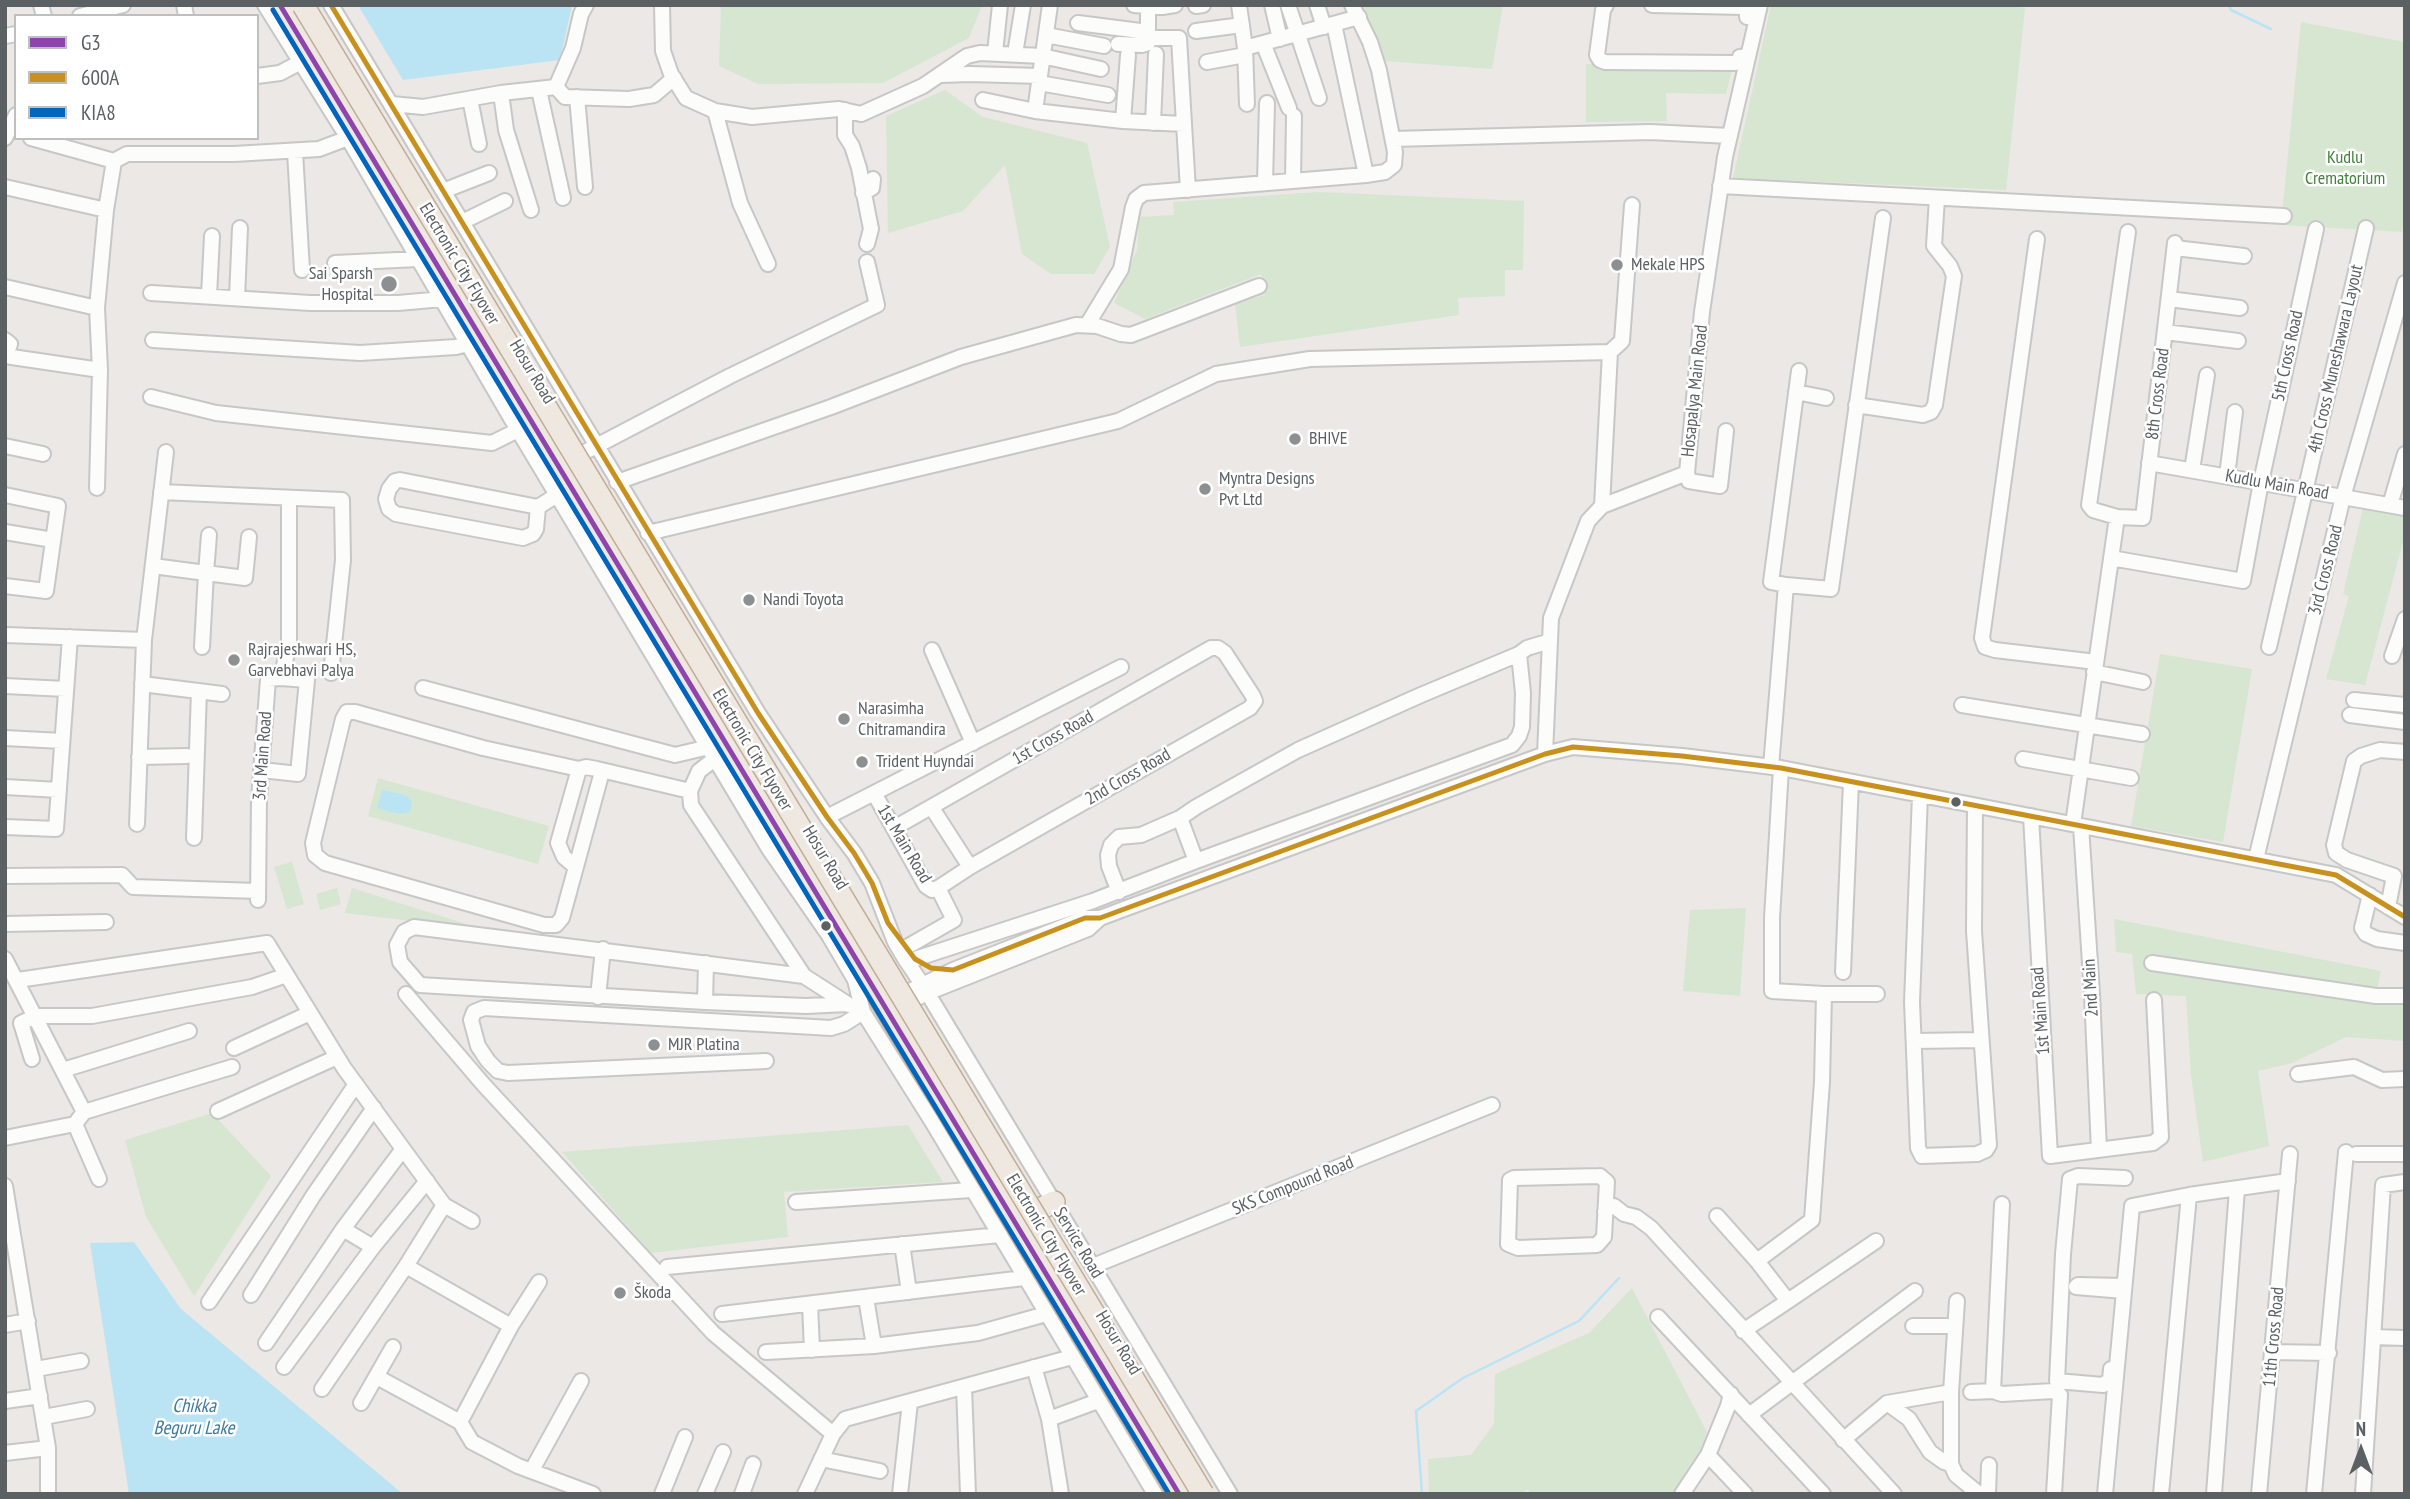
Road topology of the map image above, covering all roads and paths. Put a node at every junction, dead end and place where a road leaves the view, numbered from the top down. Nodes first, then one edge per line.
1 (123, 5) edge
2 (265, 5) edge
3 (280, 5) edge
4 (289, 5) edge
5 (303, 5) edge
6 (312, 5) edge
7 (331, 5) edge
8 (586, 5) edge
9 (662, 5) edge
10 (1000, 5) edge
11 (1023, 5) edge
12 (1050, 5) edge
13 (1175, 5) edge
14 (1239, 5) edge
15 (1272, 5) edge
16 (1288, 5) edge
17 (1317, 5) edge
18 (1606, 5) edge
19 (1652, 5) edge
20 (1141, 6) edge
21 (1355, 11) edge
22 (1758, 12) edge
23 (89, 14) edge
24 (1078, 23) dead end
25 (1242, 25) junction
26 (1329, 25) junction
27 (1196, 31) dead end
28 (1297, 34) junction
29 (1046, 35) junction
30 (1148, 35) junction
31 (1279, 39) junction
32 (1263, 43) junction
33 (1245, 51) junction
34 (995, 53) junction
35 (1015, 54) junction
36 (1156, 54) dead end
37 (1128, 55) dead end
38 (1042, 56) junction
39 (1748, 56) junction
40 (1207, 62) dead end
41 (299, 63) junction
42 (1101, 69) dead end
43 (942, 75) junction
44 (259, 76) edge
45 (674, 78) junction
46 (1039, 80) junction
47 (556, 87) junction
48 (539, 90) junction
49 (501, 93) junction
50 (1108, 95) dead end
51 (577, 97) junction
52 (1319, 98) dead end
53 (470, 99) junction
54 (984, 100) dead end
55 (1267, 103) dead end
56 (1247, 104) dead end
57 (423, 107) junction
58 (384, 109) junction
59 (845, 110) junction
60 (715, 111) junction
61 (1035, 111) junction
62 (1123, 121) junction
63 (403, 122) junction
64 (1153, 123) junction
65 (1184, 124) junction
66 (351, 132) junction
67 (1730, 136) junction
68 (1393, 139) junction
69 (38, 140) edge
70 (479, 144) dead end
71 (295, 152) junction
72 (114, 161) junction
73 (489, 173) dead end
74 (1366, 175) junction
75 (873, 179) dead end
76 (1293, 181) junction
77 (1265, 183) junction
78 (1720, 186) junction
79 (5, 187) edge
80 (585, 187) dead end
81 (1188, 190) junction
82 (443, 191) junction
83 (863, 193) junction
84 (563, 198) dead end
85 (1937, 198) junction
86 (505, 201) dead end
87 (1632, 205) dead end
88 (106, 210) junction
89 (531, 210) dead end
90 (2284, 216) dead end
91 (1883, 218) dead end
92 (462, 222) junction
93 (240, 228) dead end
94 (2366, 228) dead end
95 (2315, 229) dead end
96 (2128, 232) dead end
97 (212, 236) dead end
98 (2037, 239) dead end
99 (867, 244) dead end
100 (2244, 256) dead end
101 (418, 259) junction
102 (867, 261) dead end
103 (335, 262) dead end
104 (768, 264) dead end
105 (302, 270) dead end
106 (2405, 283) edge
107 (5, 286) edge
108 (1259, 286) dead end
109 (151, 293) dead end
110 (209, 296) junction
111 (237, 298) junction
112 (443, 299) junction
113 (2169, 299) junction
114 (97, 308) junction
115 (2241, 308) dead end
116 (1087, 325) junction
117 (2165, 332) junction
118 (5, 340) edge
119 (153, 340) dead end
120 (2238, 341) dead end
121 (468, 344) junction
122 (1610, 352) junction
123 (6, 356) edge
124 (100, 370) junction
125 (1799, 371) dead end
126 (2207, 375) dead end
127 (1796, 392) junction
128 (151, 397) dead end
129 (1826, 398) dead end
130 (1856, 405) junction
131 (2235, 412) dead end
132 (525, 427) junction
133 (1726, 431) dead end
134 (5, 446) edge
135 (589, 451) junction
136 (166, 452) dead end
137 (43, 454) dead end
138 (2405, 454) edge
139 (2149, 463) junction
140 (2192, 470) junction
141 (1686, 473) junction
142 (2227, 477) junction
143 (617, 482) junction
144 (2261, 482) junction
145 (97, 488) dead end
146 (2305, 490) junction
147 (161, 492) junction
148 (5, 495) edge
149 (557, 495) junction
150 (2343, 497) junction
151 (289, 498) junction
152 (1602, 506) junction
153 (2397, 506) edge
154 (538, 507) junction
155 (2117, 517) junction
156 (5, 532) edge
157 (648, 533) junction
158 (209, 535) dead end
159 (249, 537) dead end
160 (53, 540) junction
161 (2111, 558) junction
162 (152, 566) junction
163 (206, 573) junction
164 (1786, 585) junction
165 (5, 586) edge
166 (2405, 619) edge
167 (5, 635) edge
168 (70, 637) junction
169 (144, 640) junction
170 (1550, 641) junction
171 (202, 647) dead end
172 (2269, 647) dead end
173 (1211, 648) joint
174 (932, 650) dead end
175 (1519, 654) junction
176 (2392, 656) dead end
177 (1121, 667) dead end
178 (2095, 667) junction
179 (331, 673) dead end
180 (281, 678) junction
181 (2143, 682) dead end
182 (142, 684) junction
183 (5, 686) edge
184 (423, 688) dead end
185 (66, 689) junction
186 (199, 691) junction
187 (222, 694) dead end
188 (2354, 700) dead end
189 (1962, 705) dead end
190 (2405, 705) edge
191 (2350, 715) dead end
192 (701, 719) junction
193 (2405, 723) edge
194 (2087, 725) junction
195 (2143, 734) dead end
196 (5, 738) edge
197 (62, 741) junction
198 (973, 743) junction
199 (712, 752) junction
200 (2405, 752) edge
201 (1545, 754) junction
202 (187, 756) dead end
203 (139, 757) junction
204 (2023, 759) dead end
205 (1776, 768) junction
206 (579, 769) junction
207 (2081, 769) junction
208 (262, 770) junction
209 (2131, 778) dead end
210 (600, 779) junction
211 (1851, 782) junction
212 (5, 787) edge
213 (58, 790) junction
214 (874, 793) junction
215 (1920, 795) junction
216 (690, 796) junction
217 (1975, 806) junction
218 (932, 808) junction
219 (2031, 816) junction
220 (827, 817) junction
221 (1180, 818) junction
222 (136, 824) dead end
223 (2077, 825) junction
224 (5, 827) edge
225 (894, 828) junction
226 (194, 838) dead end
227 (2256, 859) junction
228 (1196, 861) junction
229 (576, 867) junction
230 (970, 867) junction
231 (2399, 875) edge
232 (5, 876) edge
233 (938, 888) junction
234 (1119, 892) junction
235 (2370, 895) junction
236 (1102, 898) junction
237 (2388, 907) junction
238 (1105, 917) junction
239 (2405, 917) edge
240 (106, 922) dead end
241 (888, 923) junction
242 (5, 924) edge
243 (2405, 943) edge
244 (603, 949) junction
245 (910, 953) junction
246 (706, 963) junction
247 (2152, 963) dead end
248 (10, 970) edge
249 (953, 970) junction
250 (1843, 972) dead end
251 (287, 975) junction
252 (804, 976) junction
253 (917, 992) junction
254 (1824, 993) junction
255 (406, 994) dead end
256 (1877, 994) dead end
257 (2405, 996) edge
258 (598, 997) junction
259 (2154, 1000) dead end
260 (705, 1002) junction
261 (847, 1004) junction
262 (887, 1008) junction
263 (863, 1012) junction
264 (310, 1013) junction
265 (36, 1016) junction
266 (189, 1031) dead end
267 (1981, 1040) junction
268 (1914, 1041) junction
269 (234, 1048) dead end
270 (337, 1057) junction
271 (32, 1059) dead end
272 (766, 1061) dead end
273 (232, 1067) dead end
274 (63, 1070) junction
275 (2298, 1074) dead end
276 (2405, 1079) edge
277 (356, 1084) junction
278 (1492, 1105) dead end
279 (374, 1108) junction
280 (218, 1111) dead end
281 (80, 1118) junction
282 (5, 1138) edge
283 (403, 1149) junction
284 (2099, 1150) junction
285 (2290, 1154) dead end
286 (2405, 1154) edge
287 (2125, 1178) dead end
288 (99, 1179) dead end
289 (427, 1181) junction
290 (2288, 1181) junction
291 (2405, 1182) edge
292 (5, 1186) edge
293 (2237, 1189) junction
294 (971, 1190) junction
295 (2189, 1195) junction
296 (796, 1202) dead end
297 (2002, 1204) dead end
298 (444, 1205) junction
299 (1046, 1206) junction
300 (7, 1209) edge
301 (1605, 1212) junction
302 (1717, 1216) dead end
303 (472, 1221) dead end
304 (343, 1229) junction
305 (1000, 1235) junction
306 (1876, 1241) dead end
307 (902, 1244) junction
308 (373, 1247) junction
309 (1757, 1261) junction
310 (406, 1266) junction
311 (1093, 1266) junction
312 (667, 1267) dead end
313 (12, 1269) edge
314 (1024, 1278) junction
315 (539, 1282) dead end
316 (2068, 1289) junction
317 (2119, 1289) junction
318 (1915, 1291) dead end
319 (909, 1292) junction
320 (251, 1295) dead end
321 (866, 1298) junction
322 (1788, 1301) junction
323 (1957, 1301) dead end
324 (209, 1303) dead end
325 (810, 1304) junction
326 (722, 1314) dead end
327 (1046, 1314) junction
328 (1658, 1317) dead end
329 (29, 1321) junction
330 (5, 1325) edge
331 (511, 1326) junction
332 (1913, 1326) dead end
333 (1955, 1326) junction
334 (1743, 1331) junction
335 (2373, 1337) junction
336 (2405, 1338) edge
337 (266, 1343) dead end
338 (874, 1346) junction
339 (393, 1347) dead end
340 (812, 1350) junction
341 (766, 1352) dead end
342 (2273, 1352) junction
343 (2329, 1353) junction
344 (1072, 1357) junction
345 (81, 1361) dead end
346 (284, 1367) dead end
347 (1034, 1367) junction
348 (36, 1370) junction
349 (377, 1377) junction
350 (581, 1381) dead end
351 (1793, 1383) junction
352 (964, 1387) junction
353 (322, 1389) dead end
354 (1993, 1391) junction
355 (1951, 1392) junction
356 (1971, 1392) dead end
357 (1731, 1394) junction
358 (40, 1396) junction
359 (5, 1401) edge
360 (1098, 1401) junction
361 (910, 1402) junction
362 (360, 1403) dead end
363 (1887, 1403) junction
364 (87, 1409) dead end
365 (1749, 1415) junction
366 (44, 1417) junction
367 (1049, 1419) junction
368 (460, 1422) junction
369 (833, 1434) junction
370 (685, 1437) dead end
371 (1843, 1440) junction
372 (48, 1448) junction
373 (723, 1452) dead end
374 (5, 1453) edge
375 (1708, 1455) junction
376 (821, 1459) junction
377 (753, 1464) dead end
378 (1951, 1464) junction
379 (1989, 1465) dead end
380 (532, 1470) junction
381 (880, 1471) dead end
382 (48, 1494) edge
383 (593, 1494) edge
384 (662, 1494) edge
385 (705, 1494) edge
386 (742, 1494) edge
387 (806, 1494) edge
388 (900, 1494) edge
389 (968, 1494) edge
390 (1061, 1494) edge
391 (1154, 1494) edge
392 (1179, 1494) edge
393 (1188, 1494) edge
394 (1203, 1494) edge
395 (1209, 1494) edge
396 (1230, 1494) edge
397 (1682, 1494) edge
398 (1745, 1494) edge
399 (1823, 1494) edge
400 (1894, 1494) edge
401 (1979, 1494) edge
402 (1988, 1494) edge
403 (2054, 1494) edge
404 (2105, 1494) edge
405 (2161, 1494) edge
406 (2214, 1494) edge
407 (2259, 1494) edge
408 (2315, 1494) edge
409 (2363, 1494) edge

1 - 23 street
2 - 41 street, Hosur Road
3 - 66 highway, Hosur Road
4 - 393 highway, Electronic City Flyover
5 - 394 highway, Electronic City Flyover, bridge
6 - 58 highway, Hosur Road
7 - 58 street
8 - 47 street
9 - 45 street
10 - 34 street
11 - 35 street
12 - 29 street
13 - 20 street
14 - 25 street
15 - 31 street
16 - 28 street
17 - 26 street
18 - 39 street
19 - 22 street
20 - 30 street
21 - 26 street
21 - 68 street
22 - 39 street, Hosapalya Main Road
24 - 30 street
25 - 27 street
25 - 33 street
26 - 28 street
26 - 74 street
28 - 31 street
28 - 52 street
29 - 30 street
29 - 38 street
30 - 65 street
31 - 32 street
32 - 33 street
32 - 76 street
33 - 40 street
33 - 56 street
34 - 35 street
34 - 43 street
35 - 38 street
36 - 64 street
37 - 62 street
38 - 42 street
38 - 46 street
39 - 67 street, Hosapalya Main Road
41 - 44 street
41 - 66 street, Hosur Road
43 - 46 street
43 - 59 street
45 - 51 street
45 - 60 street
46 - 50 street
46 - 61 street
47 - 48 street
47 - 51 street
48 - 49 street
48 - 84 street
49 - 53 street
49 - 89 street
51 - 80 street
53 - 57 street
53 - 70 street
54 - 61 street
55 - 77 street
57 - 58 street
57 - 63 street
58 - 63 street
58 - 66 highway
58 - 135 highway, Hosur Road
59 - 60 street
59 - 83 street
60 - 104 street
61 - 62 street
62 - 64 street
63 - 82 street
64 - 65 street
65 - 81 street
66 - 71 street
66 - 101 street, Hosur Road
66 - 132 highway, Hosur Road
67 - 68 street
67 - 78 street, Hosapalya Main Road
68 - 74 street
69 - 72 street
71 - 72 street
71 - 105 street
72 - 88 street
73 - 82 street
74 - 76 street
75 - 83 street
76 - 77 street
77 - 81 street
78 - 85 street
78 - 141 street, Hosapalya Main Road
79 - 88 street
81 - 116 street
82 - 92 street
83 - 99 street
85 - 90 street
85 - 130 street
86 - 92 street
87 - 122 street
88 - 114 street
91 - 130 street
92 - 135 street
93 - 111 street
94 - 146 street, 4th Cross Muneshawara Layout
95 - 144 street, 5th Cross Road
96 - 155 street
97 - 110 street
98 - 178 street
100 - 113 street, 8th Cross Road
101 - 103 street
101 - 112 street, Hosur Road
102 - 135 street
106 - 150 street, 3rd Cross Road
107 - 114 street
108 - 116 street
109 - 110 street
110 - 111 street
111 - 112 street
112 - 121 street, Hosur Road
113 - 115 street
113 - 117 street, 8th Cross Road
114 - 124 street
116 - 143 street
117 - 120 street
117 - 139 street, 8th Cross Road
118 - 123 street
119 - 121 street
121 - 132 street, Hosur Road
122 - 152 street
122 - 157 street
123 - 124 street
124 - 145 street
125 - 127 street
126 - 140 street
127 - 129 street
127 - 164 street
128 - 132 street
130 - 164 street
131 - 142 street
132 - 149 street, Hosur Road
132 - 192 highway, Hosur Road
133 - 141 street
134 - 137 street
135 - 143 street
135 - 253 highway, Hosur Road
136 - 147 street
138 - 153 street
139 - 140 street, Kudlu Main Road
139 - 155 street, 8th Cross Road
140 - 142 street, Kudlu Main Road
141 - 152 street, Hosapalya Main Road
142 - 144 street, Kudlu Main Road
143 - 157 street
144 - 146 street, Kudlu Main Road
144 - 161 street, 5th Cross Road
146 - 150 street, Kudlu Main Road
146 - 172 street, 4th Cross Muneshawara Layout
147 - 151 street
147 - 162 street
148 - 160 street
149 - 154 street
149 - 192 street, Hosur Road
150 - 153 street, Kudlu Main Road
150 - 227 street, 3rd Cross Road
151 - 179 street
151 - 180 street, 3rd Main Road
152 - 170 street
154 - 154 street
155 - 161 street, 2nd Main
156 - 160 street
157 - 220 street
158 - 163 street
159 - 163 street
160 - 165 street
161 - 178 street, 2nd Main
162 - 163 street
162 - 169 street
163 - 171 street
164 - 205 street
166 - 176 street
167 - 168 street
168 - 169 street
168 - 185 street
169 - 182 street
170 - 175 street
170 - 201 street
173 - 218 street, 1st Cross Road
173 - 230 street, 2nd Cross Road
174 - 198 street
175 - 221 street
175 - 228 street
177 - 198 street
178 - 181 street
178 - 194 street, 2nd Main
180 - 208 street, 3rd Main Road
180 - 208 street
182 - 186 street
182 - 203 street
183 - 185 street
184 - 199 street
185 - 197 street
186 - 187 street
186 - 226 street
188 - 190 street
189 - 194 street
191 - 193 street
192 - 199 street, Hosur Road
192 - 262 highway, Hosur Road
194 - 195 street
194 - 207 street, 2nd Main
196 - 197 street
197 - 213 street
198 - 214 street
199 - 216 street
199 - 263 street, Hosur Road
200 - 231 street
201 - 205 street
201 - 238 street
202 - 203 street
203 - 222 street
204 - 207 street
205 - 211 street
205 - 254 street
206 - 210 street
206 - 216 street
206 - 229 street
206 - 229 street
207 - 209 street
207 - 223 street, 2nd Main
208 - 232 street, 3rd Main Road
210 - 216 street
210 - 229 street
211 - 215 street
211 - 250 street
212 - 213 street
213 - 224 street
214 - 220 street
214 - 225 street, 1st Main Road
215 - 217 street
215 - 268 street
216 - 252 street
217 - 219 street
217 - 267 street
218 - 225 street, 1st Cross Road
218 - 230 street
219 - 223 street
219 - 284 street, 1st Main Road
220 - 241 street
221 - 228 street
221 - 234 street
223 - 227 street
223 - 284 street, 2nd Main
225 - 233 street, 1st Main Road
227 - 235 street
228 - 234 street
230 - 233 street, 2nd Cross Road
231 - 237 street
233 - 245 street
234 - 236 street
235 - 237 street
235 - 243 street
236 - 238 street
236 - 245 street
237 - 239 street
238 - 249 street
238 - 253 street
240 - 242 street
241 - 245 street
241 - 253 street
244 - 246 street
244 - 258 street
244 - 258 street
245 - 249 street
246 - 252 street
246 - 260 street
247 - 257 street
248 - 251 street
248 - 265 street
249 - 253 street
251 - 264 street
251 - 265 street
252 - 261 street
253 - 262 street
253 - 299 highway, Hosur Road
254 - 256 street
254 - 309 street
255 - 369 street
258 - 260 street
259 - 284 street
260 - 261 street
261 - 263 street
262 - 392 highway, Hosur Road
263 - 272 street
263 - 294 street
264 - 269 street
264 - 270 street
265 - 271 street
265 - 274 street
266 - 274 street
267 - 268 street
267 - 268 street
270 - 277 street
270 - 280 street
273 - 281 street
274 - 281 street
275 - 276 street
277 - 279 street
277 - 324 street
278 - 311 street, SKS Compound Road
279 - 283 street
279 - 320 street
281 - 282 street
281 - 288 street
283 - 289 street
283 - 304 street
285 - 290 street, 11th Cross Road
286 - 343 street
287 - 316 street
289 - 298 street
289 - 308 street
290 - 293 street
290 - 342 street, 11th Cross Road
291 - 335 street
292 - 300 street
293 - 295 street
293 - 406 street
294 - 296 street
294 - 305 street
295 - 317 street
295 - 405 street
297 - 354 street
298 - 303 street
298 - 310 street
299 - 311 street, Service Road
299 - 395 highway, Hosur Road
300 - 313 street
301 - 301 street
301 - 334 street
302 - 309 street
304 - 308 street
304 - 337 street
305 - 307 street
305 - 314 street
306 - 322 street
307 - 312 street
307 - 319 street
308 - 346 street
309 - 322 street
310 - 331 street
310 - 353 street
311 - 396 street, Service Road
313 - 329 street
314 - 319 street
314 - 327 street
315 - 331 street
316 - 317 street
316 - 317 street
317 - 404 street
318 - 351 street
319 - 321 street
321 - 325 street
321 - 338 street
322 - 334 street
323 - 333 street
325 - 326 street
325 - 340 street
327 - 338 street
327 - 344 street
328 - 357 street
329 - 330 street
329 - 348 street
331 - 368 street
332 - 333 street
333 - 355 street
334 - 351 street
335 - 336 street
335 - 409 street
338 - 340 street
339 - 349 street
340 - 341 street
342 - 343 street
342 - 407 street, 11th Cross Road
343 - 408 street
344 - 347 street
344 - 360 street
345 - 348 street
347 - 352 street
347 - 367 street
348 - 358 street
349 - 362 street
349 - 368 street
350 - 380 street
351 - 365 street
351 - 371 street
352 - 361 street
352 - 389 street
354 - 356 street
354 - 403 street
355 - 363 street
355 - 378 street
357 - 365 street
357 - 375 street
358 - 359 street
358 - 366 street
360 - 367 street
360 - 391 street
361 - 369 street
361 - 388 street
363 - 371 street
363 - 378 street
364 - 366 street
365 - 399 street
366 - 372 street
367 - 390 street
368 - 380 street
369 - 376 street
370 - 384 street
371 - 400 street
372 - 374 street
372 - 382 street
373 - 385 street
375 - 397 street
375 - 398 street
376 - 381 street
376 - 387 street
377 - 386 street
378 - 401 street
379 - 402 street
380 - 383 street

